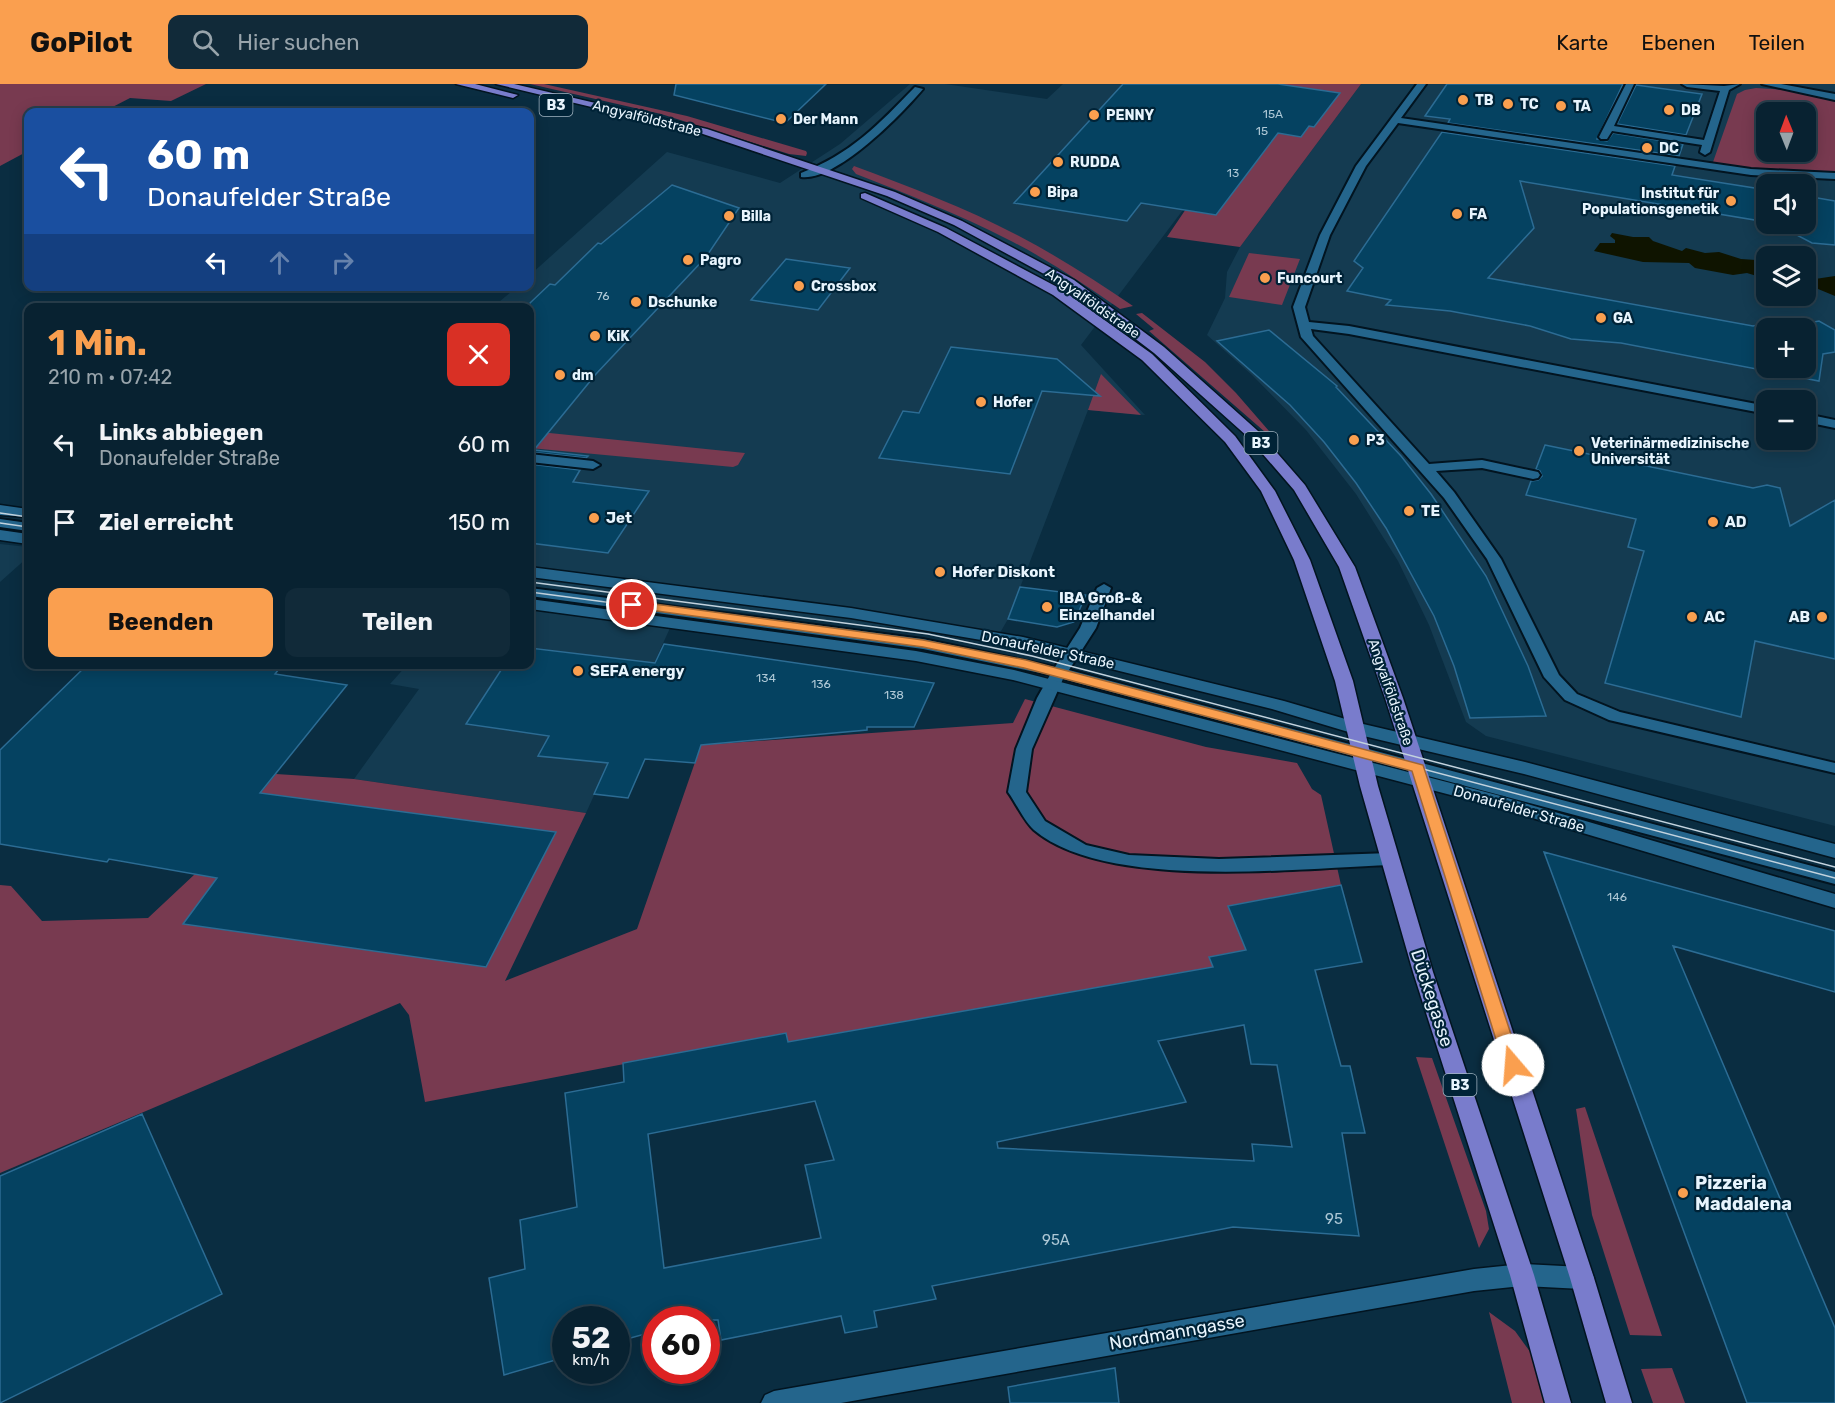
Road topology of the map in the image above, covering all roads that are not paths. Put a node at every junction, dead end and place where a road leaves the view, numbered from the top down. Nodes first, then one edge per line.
1 (461, 84) edge
2 (501, 84) edge
3 (1422, 84) edge
4 (1630, 84) edge
5 (1688, 84) edge
6 (1735, 84) edge
7 (1767, 84) edge
8 (1816, 84) edge
9 (1835, 87) edge
10 (918, 89) dead end
11 (1725, 89) junction
12 (1835, 97) edge
13 (1394, 120) junction
14 (1609, 128) junction
15 (1708, 143) junction
16 (1597, 149) junction
17 (1701, 164) junction
18 (823, 169) junction
19 (805, 175) junction
20 (1835, 176) edge
21 (1305, 325) junction
22 (1756, 408) edge
23 (1816, 420) edge
24 (1835, 424) edge
25 (534, 458) edge
26 (593, 465) dead end
27 (1425, 468) junction
28 (1533, 475) dead end
29 (0, 510) edge
30 (24, 513) edge
31 (0, 523) edge
32 (24, 526) edge
33 (0, 535) edge
34 (24, 538) edge
35 (534, 573) edge
36 (1104, 588) dead end
37 (534, 593) edge
38 (534, 605) edge
39 (1071, 654) junction
40 (1055, 679) junction
41 (1355, 728) junction
42 (1408, 741) junction
43 (1363, 760) junction
44 (1835, 768) edge
45 (1420, 776) junction
46 (1835, 851) edge
47 (1390, 859) junction
48 (1835, 878) edge
49 (1835, 901) edge
50 (1522, 1275) junction
51 (1582, 1278) junction
52 (774, 1403) edge
53 (1558, 1403) edge
54 (1619, 1403) edge

1 - 19 main road, Angyalföldstraße / B3
2 - 18 main road, Angyalföldstraße / B3
3 - 13 lane
4 - 14 lane
5 - 11 lane
6 - 11 lane
7 - 12 lane
8 - 9 lane
10 - 18 lane
11 - 15 lane
13 - 16 lane
13 - 21 lane
14 - 15 lane
14 - 16 lane
15 - 17 lane
16 - 17 lane
17 - 20 lane
18 - 19 lane
18 - 42 main road, Angyalföldstraße / B3
19 - 41 main road, Angyalföldstraße / B3
21 - 22 lane
21 - 27 lane
23 - 24 lane
25 - 26 lane
27 - 28 lane
27 - 44 lane
29 - 30 main road
31 - 32 lane
33 - 34 main road
35 - 39 main road, Donaufelder Straße
36 - 39 lane
37 - 40 lane, Donaufelder Straße
38 - 40 main road, Donaufelder Straße
39 - 40 lane
39 - 41 main road, Donaufelder Straße
40 - 43 main road, Donaufelder Straße
40 - 47 lane
41 - 42 main road, Donaufelder Straße
41 - 43 main road, Dückegasse / B3
42 - 45 main road, Angyalföldstraße / B3
42 - 46 main road, Donaufelder Straße
43 - 45 main road, Donaufelder Straße
43 - 47 main road, Dückegasse / B3
45 - 48 lane, Donaufelder Straße
45 - 49 main road, Donaufelder Straße
45 - 51 main road, B3
47 - 50 main road, Dückegasse / B3
50 - 51 main road, Nordmanngasse
50 - 52 main road, Nordmanngasse
50 - 53 main road, Dückegasse / B3
51 - 54 main road, B3

